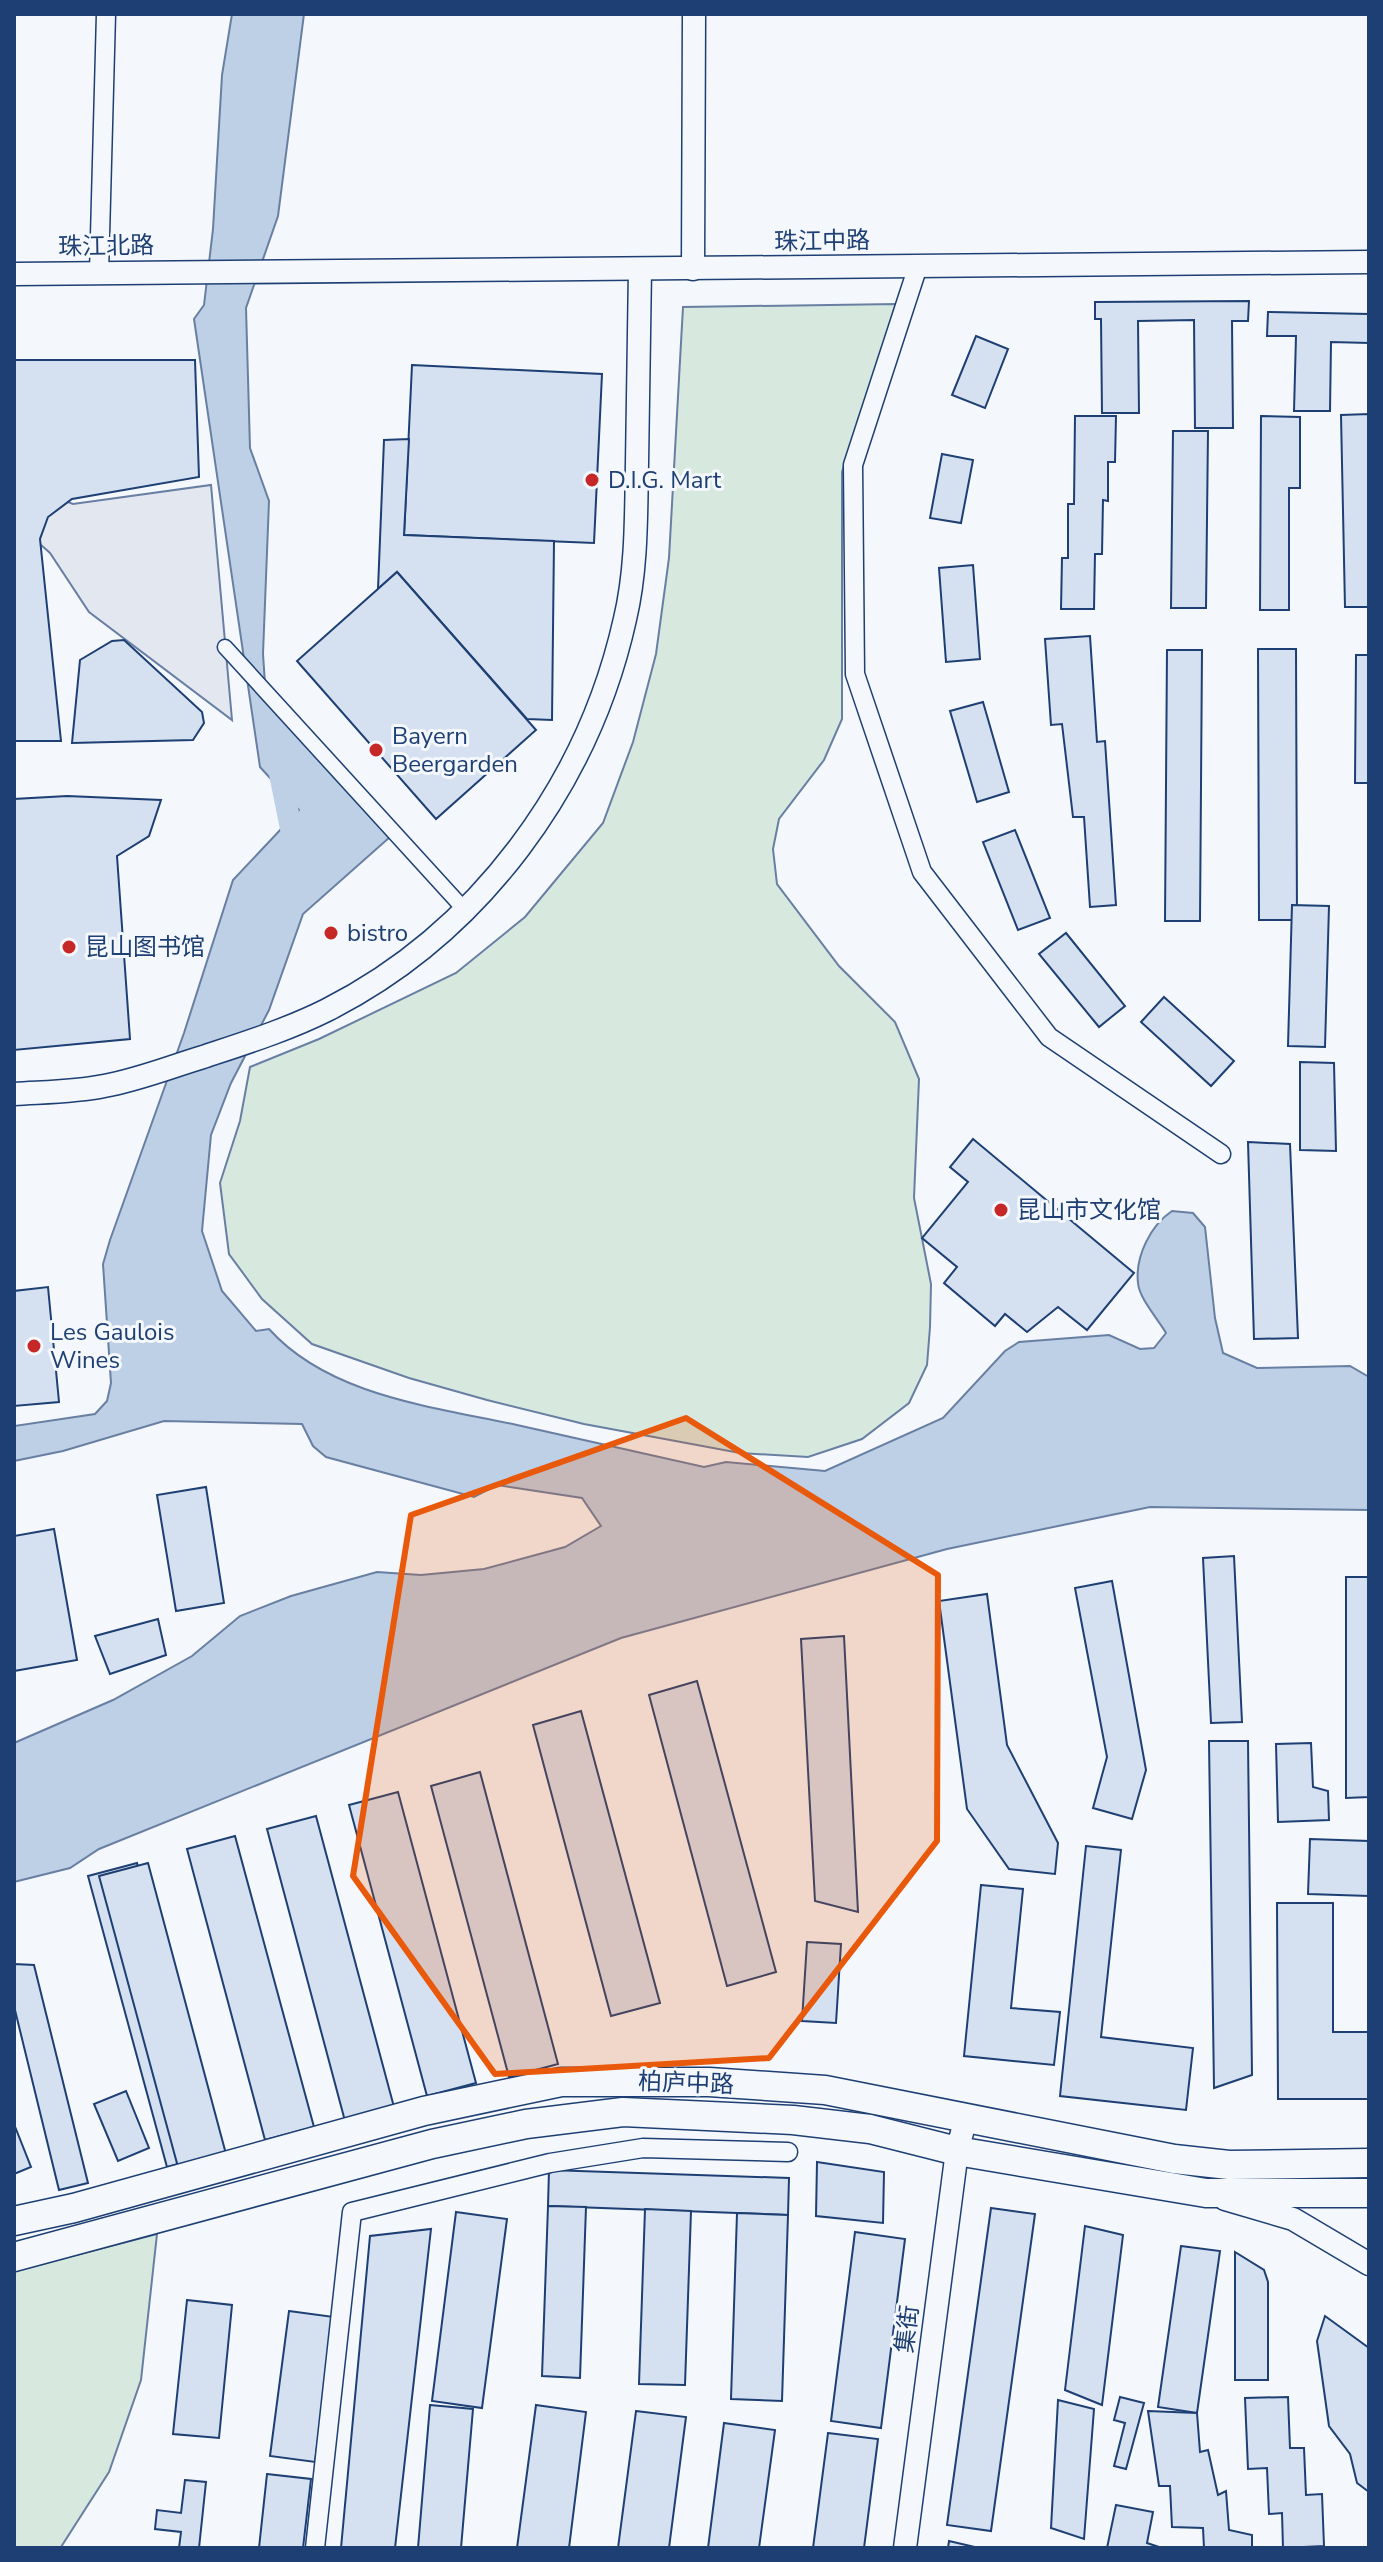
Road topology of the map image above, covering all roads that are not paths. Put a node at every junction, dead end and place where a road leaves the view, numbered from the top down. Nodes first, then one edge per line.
1 (106, 14) edge
2 (694, 14) edge
3 (1369, 262) edge
4 (918, 266) junction
5 (640, 269) junction
6 (693, 269) junction
7 (276, 270) joint
8 (99, 273) junction
9 (14, 274) edge
10 (225, 647) dead end
11 (464, 909) junction
12 (14, 1094) edge
13 (1221, 1154) dead end
14 (966, 2118) junction
15 (957, 2151) junction
16 (788, 2152) dead end
17 (1369, 2163) edge
18 (1206, 2193) junction
19 (1369, 2193) edge
20 (14, 2221) edge
21 (14, 2257) edge
22 (1369, 2264) edge
23 (315, 2548) edge
24 (905, 2548) edge

1 - 8 street
2 - 6 street
3 - 4 street, 珠江中路
4 - 6 street, 珠江中路
4 - 13 street
5 - 6 street, 珠江中路
5 - 7 street, 珠江中路
5 - 11 street
7 - 8 street, 珠江北路
8 - 9 street, 珠江北路
10 - 11 street
11 - 12 street
14 - 15 street, 集街
14 - 17 main road, 柏庐中路
14 - 20 main road, 柏庐中路
15 - 18 main road, 柏庐中路
15 - 21 main road, 柏庐中路
15 - 24 street, 集街
16 - 23 street
18 - 19 main road, 柏庐中路
18 - 22 street

